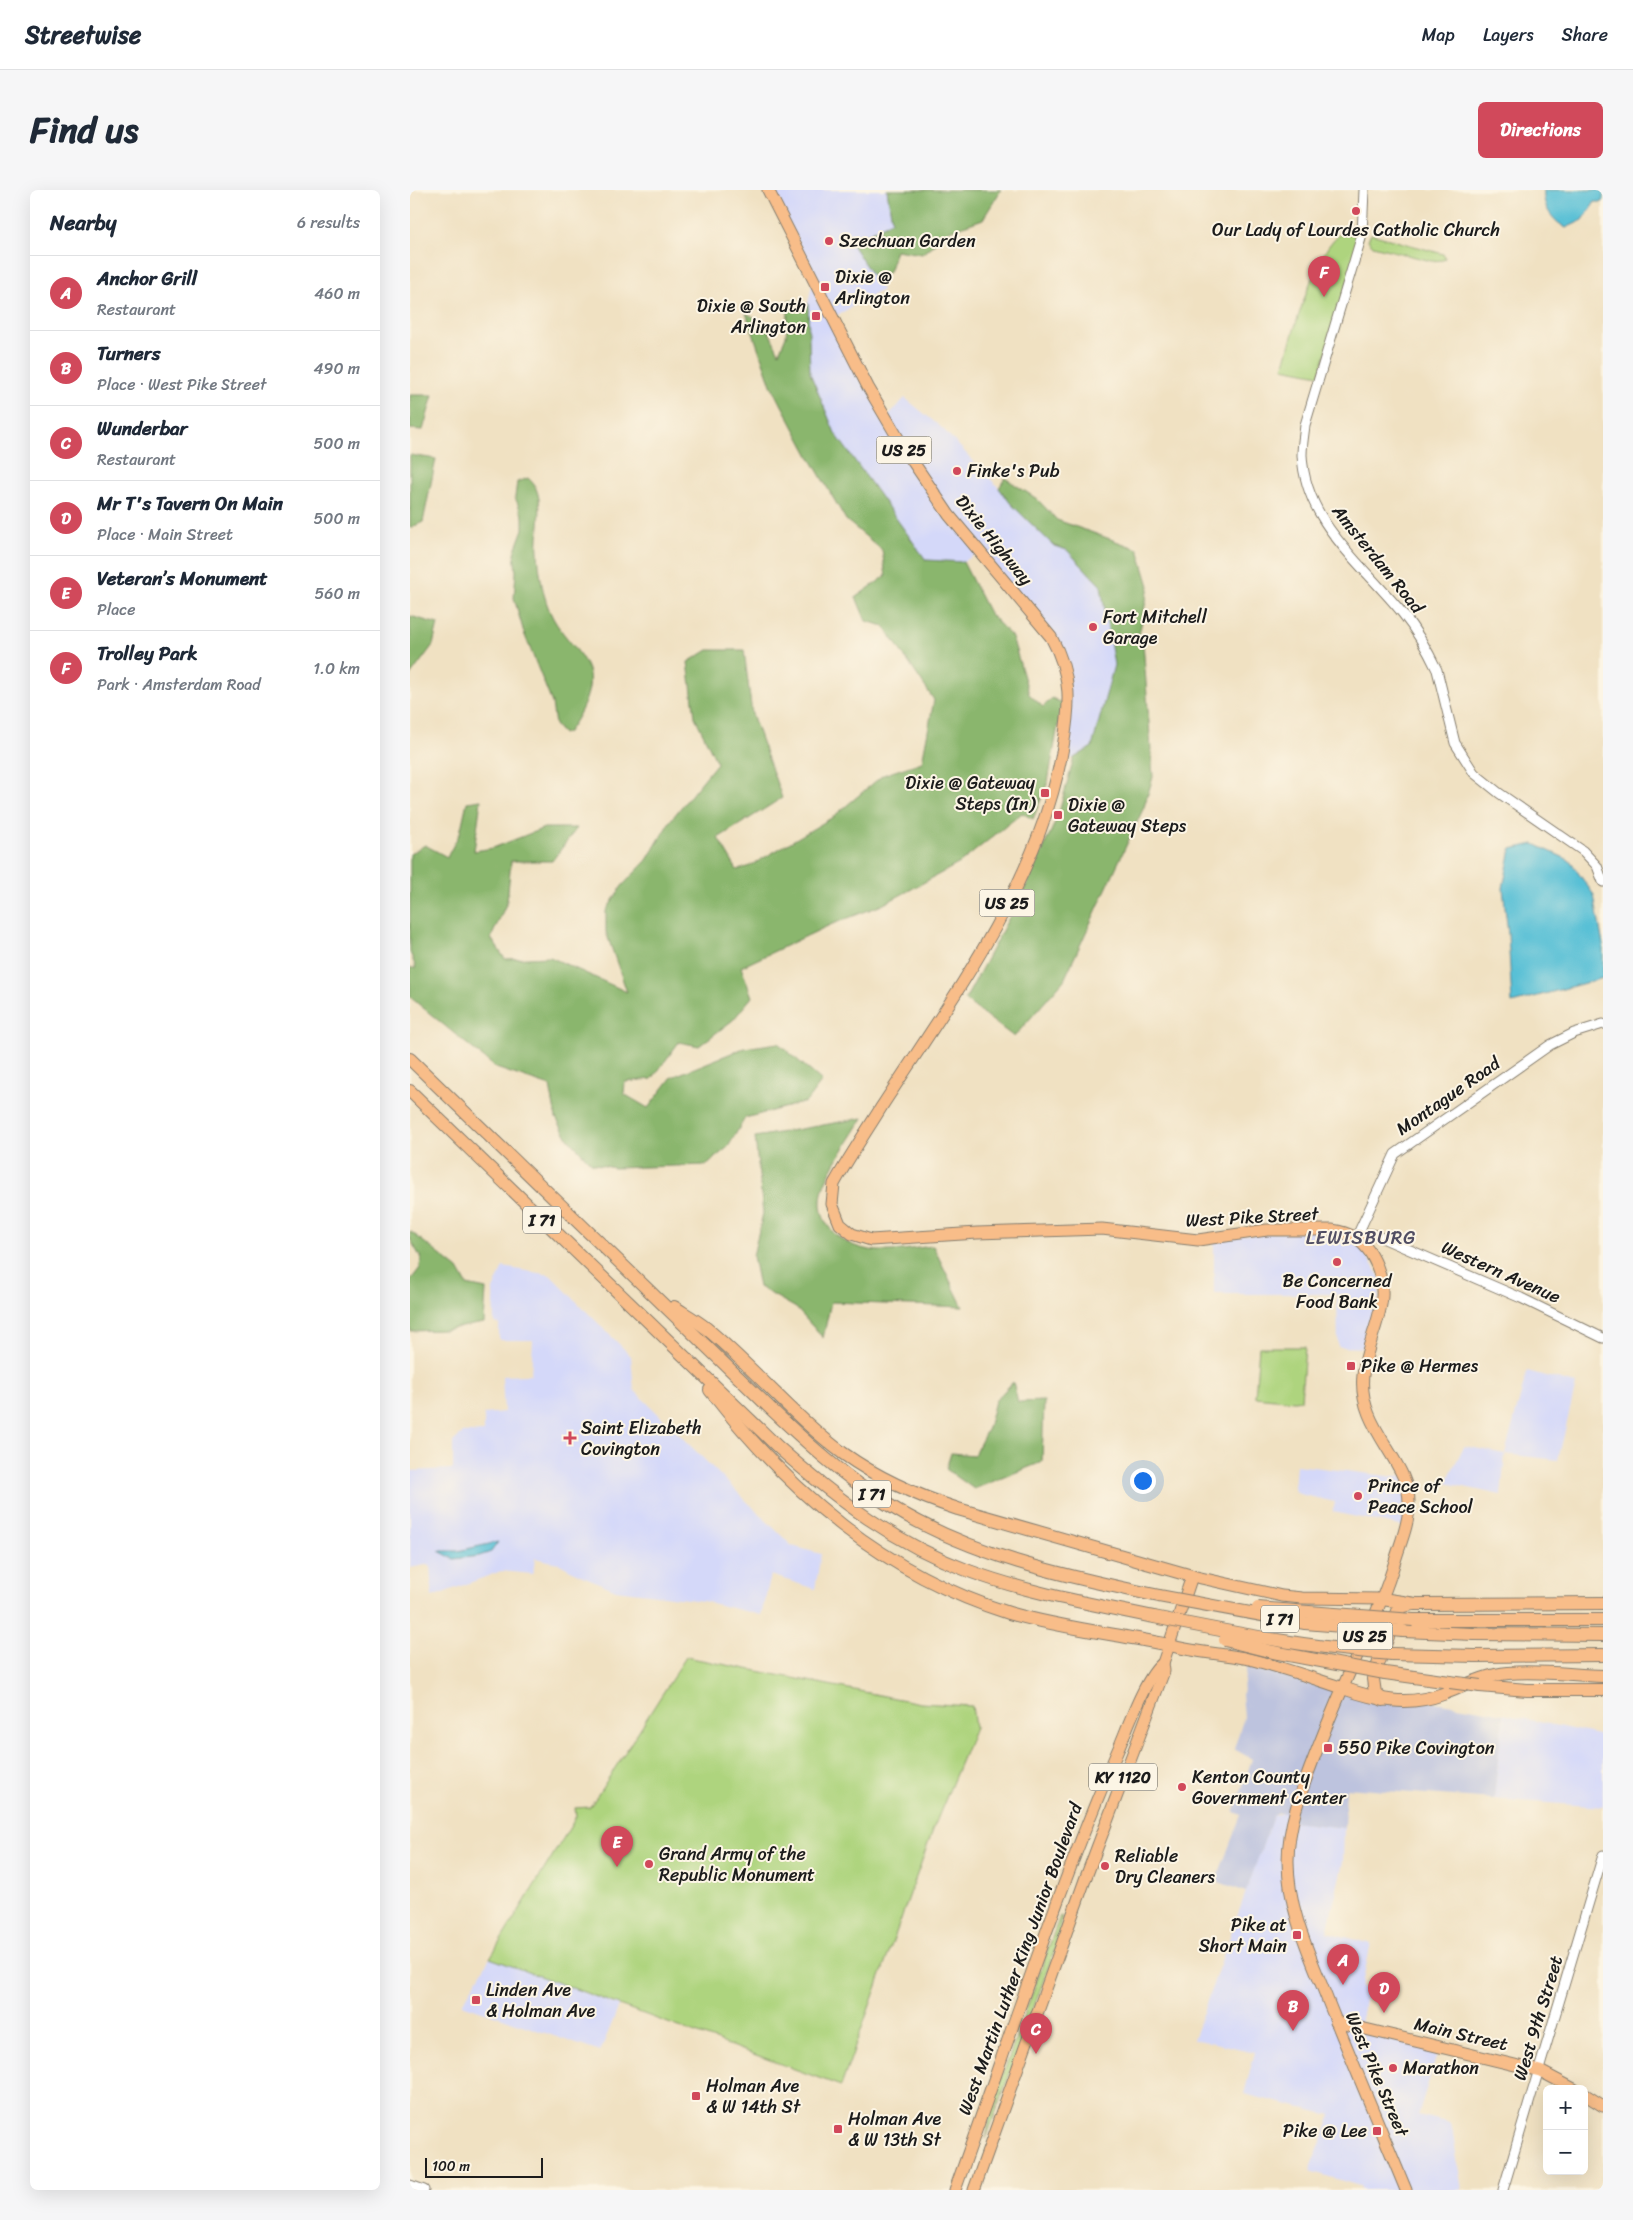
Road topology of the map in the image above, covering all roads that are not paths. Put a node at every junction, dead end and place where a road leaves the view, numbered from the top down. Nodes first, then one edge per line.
1 (768, 190) edge
2 (1364, 190) edge
3 (1053, 790) joint
4 (1603, 882) edge
5 (1603, 1024) edge
6 (410, 1059) edge
7 (410, 1091) edge
8 (1356, 1238) junction
9 (645, 1287) junction
10 (1603, 1338) edge
11 (676, 1347) junction
12 (1192, 1576) junction
13 (1382, 1599) junction
14 (1193, 1602) junction
15 (1601, 1603) edge
16 (1416, 1604) junction
17 (1153, 1619) junction
18 (1601, 1620) edge
19 (1600, 1635) edge
20 (1169, 1645) junction
21 (1600, 1655) edge
22 (1163, 1663) junction
23 (1599, 1676) edge
24 (1343, 1688) junction
25 (1600, 1690) edge
26 (1383, 1700) junction
27 (1603, 1855) edge
28 (1336, 2022) junction
29 (1540, 2071) junction
30 (1567, 2085) edge
31 (1588, 2097) edge
32 (1603, 2106) edge
33 (410, 2185) edge
34 (424, 2190) edge
35 (955, 2190) edge
36 (974, 2190) edge
37 (1406, 2190) edge
38 (1504, 2190) edge

1 - 3 main road, Dixie Highway / US 25
2 - 4 street, Amsterdam Road
3 - 8 main road, West Pike Street / US 25
5 - 8 street, Montague Road
6 - 9 highway, I 71
7 - 11 highway, I 71
8 - 10 street, Western Avenue
8 - 13 main road, West Pike Street / US 25
9 - 12 highway
9 - 14 highway, I 71, bridge
11 - 17 highway, I 71
11 - 20 highway
12 - 13 main road
12 - 20 main road, KY 1120
13 - 16 highway
13 - 24 main road, West Pike Street / US 25
14 - 18 highway, bridge
14 - 19 highway, I 71, bridge
15 - 16 highway
16 - 26 highway
17 - 21 highway, I 71, bridge
17 - 25 highway, bridge
20 - 22 main road, West Martin Luther King Junior Boulevard / KY 1120
20 - 24 main road
22 - 35 main road, West Martin Luther King Junior Boulevard / KY 1120
22 - 36 main road, West Martin Luther King Junior Boulevard / KY 1120
23 - 26 highway
24 - 26 highway
24 - 28 main road, West Pike Street / US 25
27 - 29 street, West 9th Street
28 - 29 main road, Main Street
28 - 37 main road, West Pike Street
29 - 30 main road, Main Street
29 - 38 street, West 9th Street
31 - 32 main road
33 - 34 street

